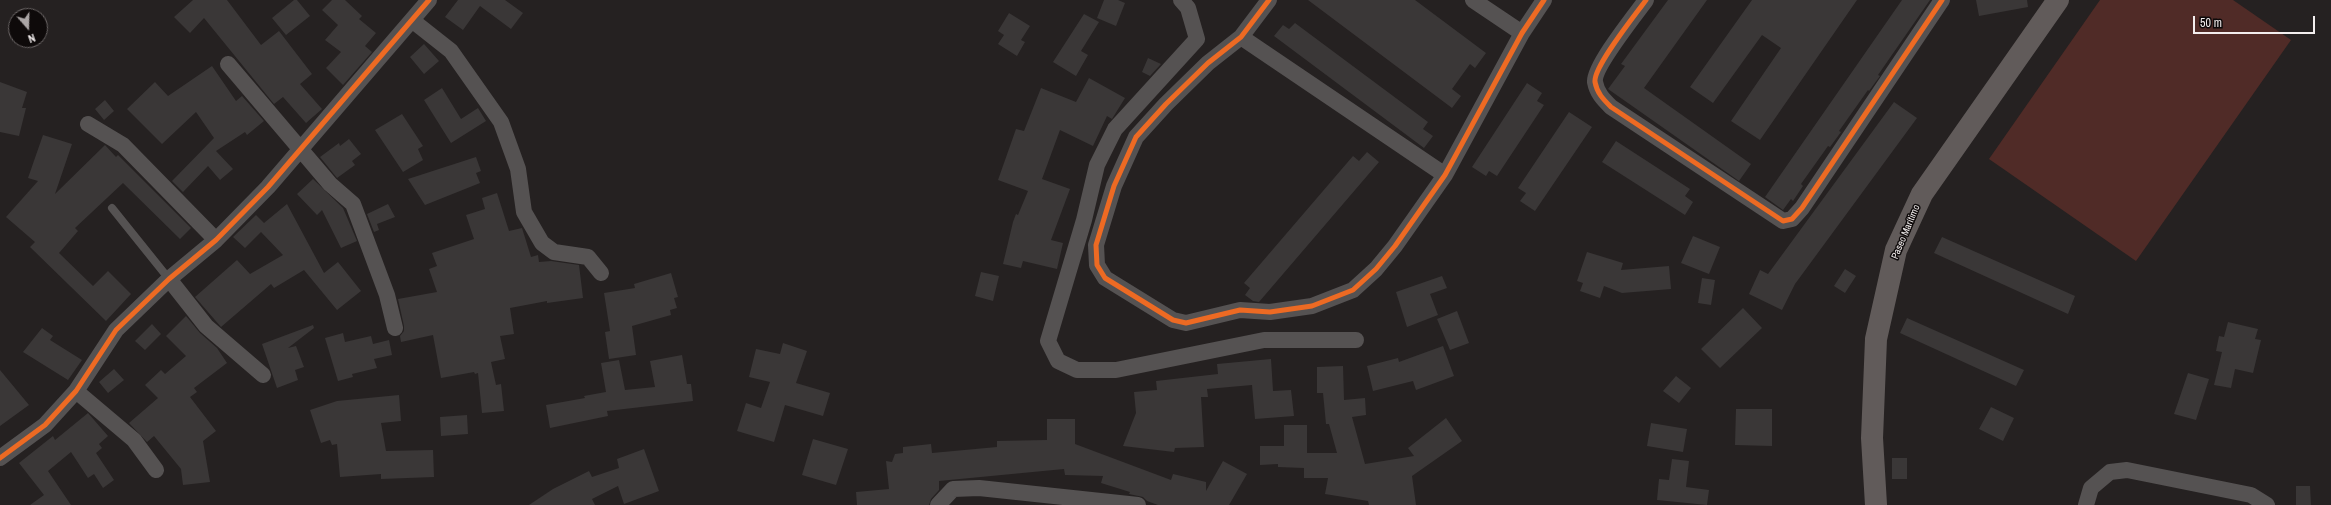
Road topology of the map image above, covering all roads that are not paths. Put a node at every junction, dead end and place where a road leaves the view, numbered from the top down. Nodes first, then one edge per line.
1 (429, 0) edge
2 (1181, 0) edge
3 (1269, 0) edge
4 (1473, 0) edge
5 (1544, 0) edge
6 (1646, 0) edge
7 (1942, 0) edge
8 (2058, 0) edge
9 (413, 21) junction
10 (1522, 33) junction
11 (1241, 37) junction
12 (228, 64) dead end
13 (88, 124) dead end
14 (301, 149) junction
15 (1445, 174) junction
16 (112, 208) dead end
17 (216, 240) junction
18 (601, 273) dead end
19 (169, 279) junction
20 (395, 328) dead end
21 (1356, 340) dead end
22 (263, 375) dead end
23 (76, 391) junction
24 (0, 458) edge
25 (156, 470) dead end
26 (938, 505) edge
27 (1138, 505) edge
28 (1876, 505) edge
29 (2086, 505) edge
30 (2267, 505) edge

1 - 9 street
2 - 21 street
3 - 11 street
4 - 10 street
5 - 10 street
6 - 7 street
8 - 28 main road, Paseo Marítimo
9 - 14 street
9 - 18 street
10 - 15 street
11 - 15 street
11 - 15 street
12 - 14 street
13 - 17 street
14 - 17 street
14 - 20 street
16 - 19 lane
17 - 19 street
19 - 22 street
19 - 23 street
23 - 24 street
23 - 25 street
26 - 27 street
29 - 30 street

